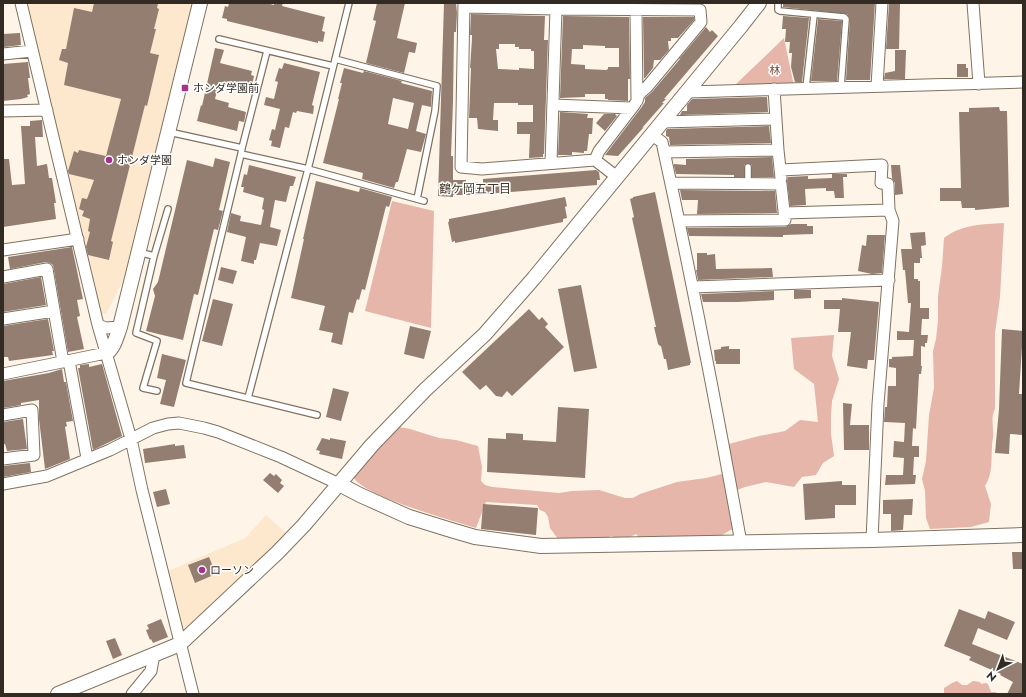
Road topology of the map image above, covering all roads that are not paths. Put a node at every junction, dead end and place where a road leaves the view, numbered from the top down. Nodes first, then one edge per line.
1 (21, 3) edge
2 (200, 3) edge
3 (349, 3) edge
4 (759, 3) edge
5 (778, 3) edge
6 (882, 3) edge
7 (973, 3) edge
8 (464, 5) edge
9 (556, 9) junction
10 (636, 10) junction
11 (814, 14) junction
12 (219, 39) dead end
13 (32, 51) junction
14 (267, 51) junction
15 (3, 54) edge
16 (335, 59) junction
17 (333, 66) junction
18 (1023, 82) edge
19 (979, 84) junction
20 (877, 86) junction
21 (841, 87) junction
22 (806, 88) junction
23 (774, 89) junction
24 (688, 92) junction
25 (634, 104) junction
26 (553, 106) junction
27 (47, 110) junction
28 (3, 111) edge
29 (775, 119) junction
30 (663, 122) junction
31 (168, 132) junction
32 (652, 135) junction
33 (778, 150) junction
34 (242, 151) junction
35 (664, 152) junction
36 (595, 160) junction
37 (551, 163) junction
38 (748, 167) dead end
39 (308, 169) junction
40 (781, 170) junction
41 (617, 177) junction
42 (671, 183) junction
43 (748, 184) junction
44 (781, 184) junction
45 (417, 199) junction
46 (424, 201) dead end
47 (168, 209) dead end
48 (889, 210) junction
49 (784, 213) junction
50 (680, 221) junction
51 (78, 239) junction
52 (3, 250) edge
53 (138, 252) junction
54 (154, 256) junction
55 (3, 277) edge
56 (889, 280) junction
57 (693, 287) junction
58 (54, 311) junction
59 (3, 319) edge
60 (98, 325) junction
61 (120, 327) junction
62 (106, 353) junction
63 (66, 362) junction
64 (3, 374) edge
65 (157, 391) dead end
66 (248, 398) junction
67 (3, 415) edge
68 (317, 415) dead end
69 (131, 439) junction
70 (88, 458) junction
71 (3, 459) edge
72 (3, 484) edge
73 (339, 484) junction
74 (1023, 535) edge
75 (872, 540) junction
76 (741, 543) junction
77 (180, 644) junction
78 (154, 654) junction
79 (58, 694) edge
80 (132, 694) edge
81 (192, 694) edge

1 - 13 street
2 - 31 street
3 - 16 lane
4 - 24 street
5 - 11 lane
6 - 20 street
7 - 19 street
8 - 9 street
8 - 37 street
9 - 10 street
9 - 26 street
10 - 25 street
10 - 25 street
11 - 21 lane
11 - 22 lane
12 - 14 lane
13 - 15 street
13 - 27 street
14 - 17 lane
14 - 34 lane
16 - 17 lane
16 - 45 lane
17 - 39 lane
18 - 19 street
19 - 20 street
20 - 21 street
21 - 22 street
22 - 23 street
23 - 24 street
23 - 29 street
24 - 30 street
25 - 26 street
25 - 36 street
26 - 37 street
27 - 28 street
27 - 51 street
29 - 30 street
29 - 33 street
30 - 32 street
31 - 34 lane
31 - 53 street
32 - 35 street
32 - 41 street
33 - 35 street
33 - 40 street
34 - 39 lane
34 - 66 lane
35 - 42 street
36 - 37 street
36 - 41 street
38 - 43 lane
39 - 45 lane
39 - 66 lane
40 - 44 street
40 - 48 street
41 - 73 street
42 - 43 street
42 - 50 street
43 - 44 street
44 - 49 street
45 - 46 lane
47 - 54 lane
48 - 49 street
48 - 56 street
49 - 50 street
50 - 57 street
51 - 52 street
51 - 60 street
53 - 54 lane
53 - 61 street
54 - 65 lane
55 - 58 street
56 - 57 street
56 - 75 street
57 - 76 street
58 - 59 street
58 - 63 street
60 - 61 street
60 - 62 street
61 - 62 street
62 - 63 street
62 - 69 street
63 - 64 street
63 - 70 street
66 - 68 lane
67 - 71 street
69 - 70 street
69 - 73 street
69 - 77 street
70 - 72 street
73 - 76 street
73 - 77 street
74 - 75 street
75 - 76 street
77 - 78 street
77 - 81 street
78 - 79 street
78 - 80 street

